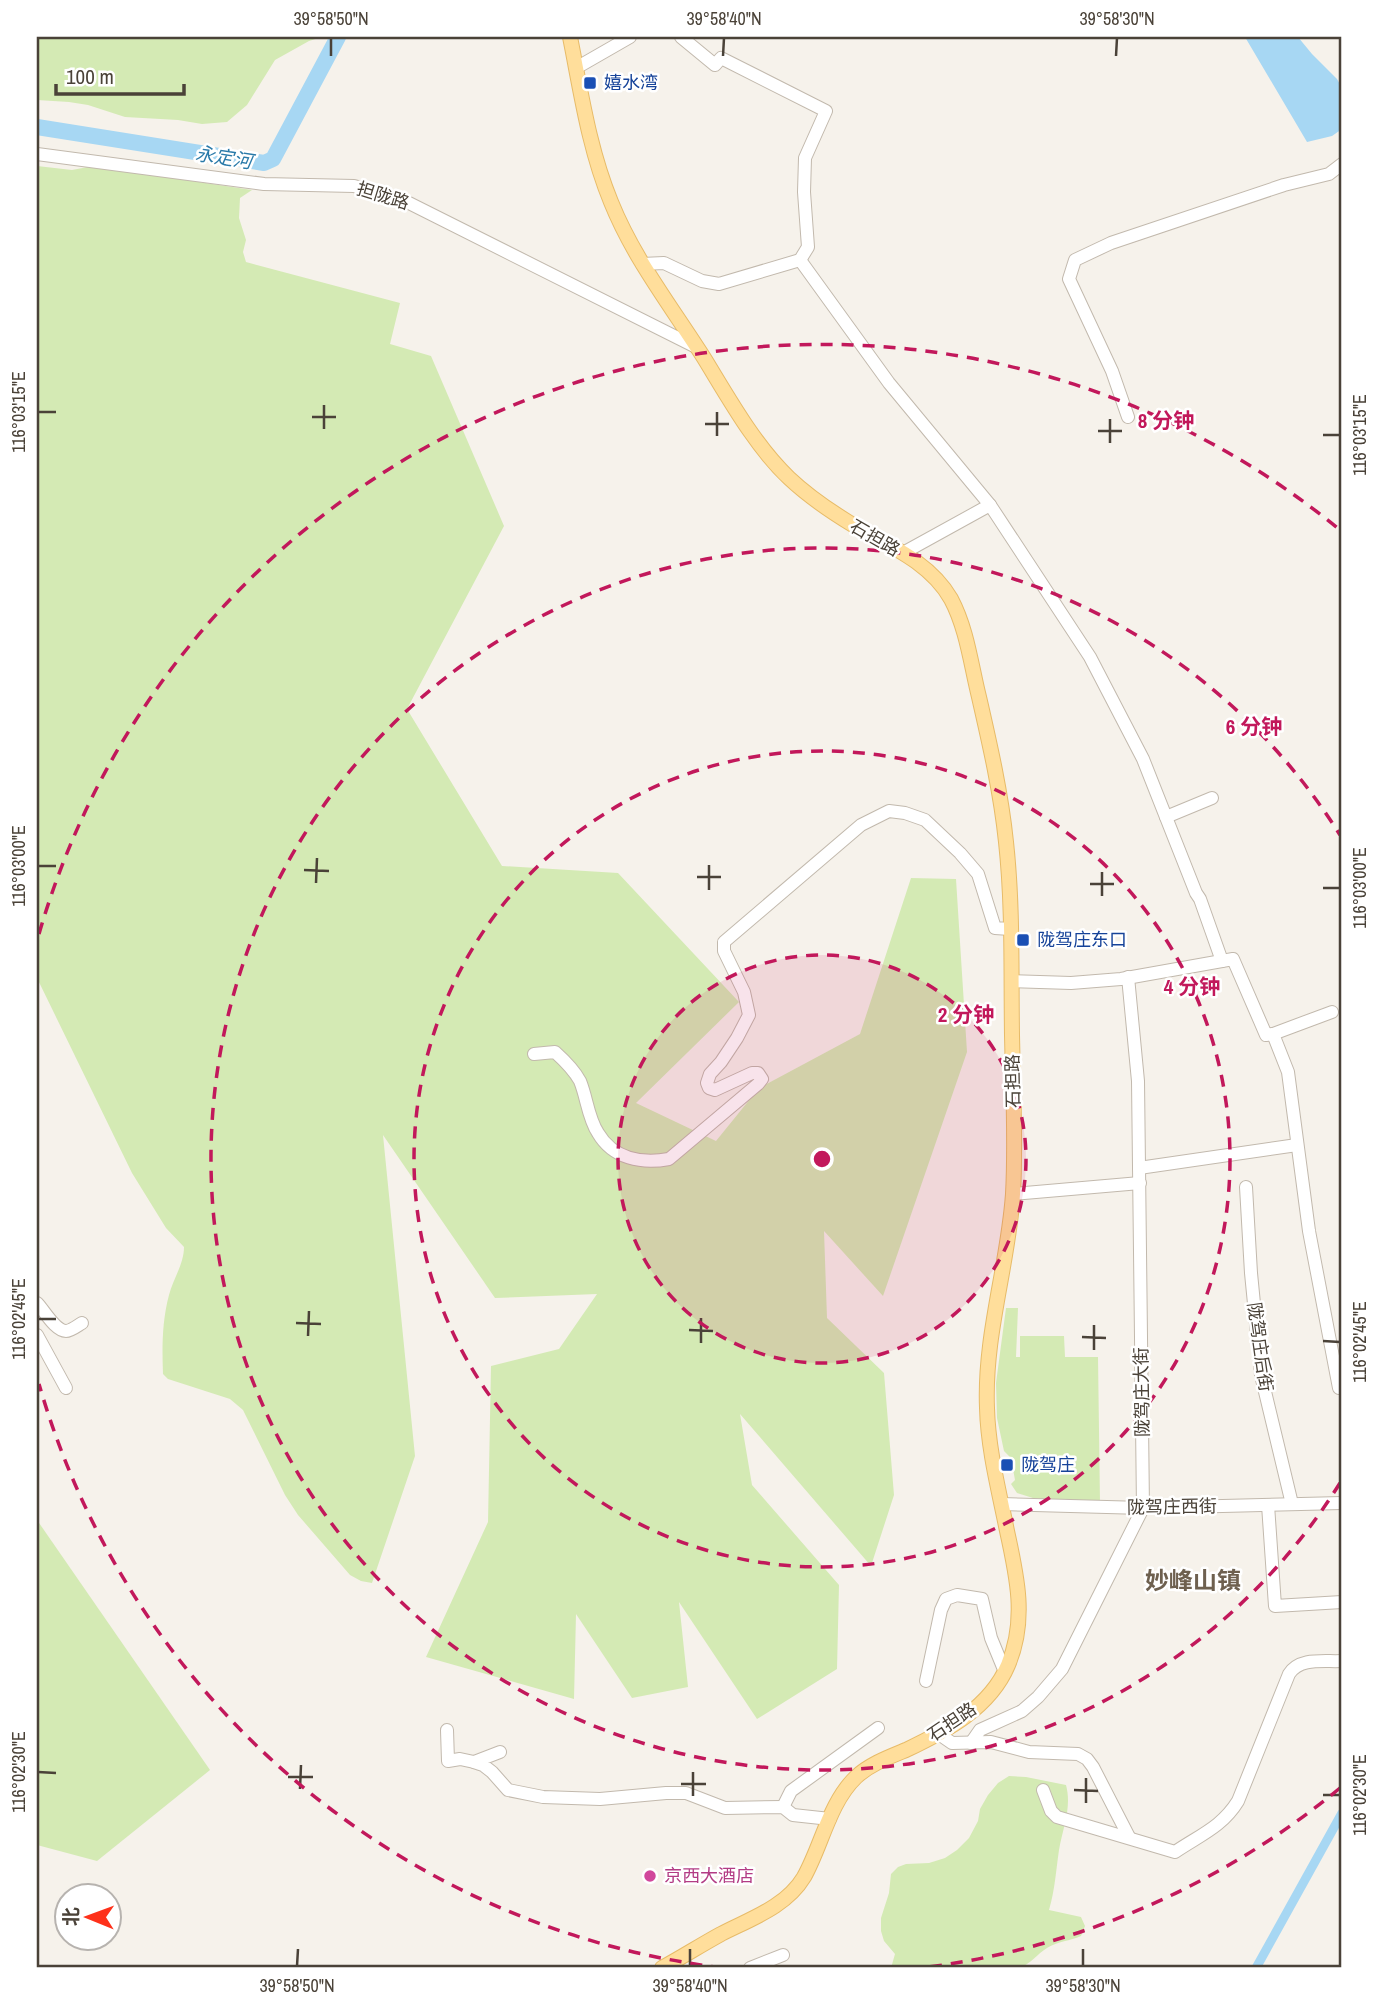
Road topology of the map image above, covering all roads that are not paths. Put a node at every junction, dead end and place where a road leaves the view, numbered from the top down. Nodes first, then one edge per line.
1 (570, 37) edge
2 (630, 37) edge
3 (681, 37) edge
4 (576, 68) junction
5 (37, 154) edge
6 (1342, 164) edge
7 (800, 260) junction
8 (642, 264) junction
9 (698, 348) junction
10 (1128, 417) dead end
11 (990, 505) junction
12 (903, 553) junction
13 (1212, 798) dead end
14 (1166, 817) junction
15 (1010, 929) junction
16 (1222, 961) junction
17 (1128, 977) junction
18 (1011, 981) junction
19 (1332, 1012) dead end
20 (1273, 1034) junction
21 (534, 1054) dead end
22 (1297, 1144) junction
23 (1139, 1168) junction
24 (1140, 1183) junction
25 (1246, 1187) dead end
26 (1013, 1194) junction
27 (37, 1303) edge
28 (82, 1323) dead end
29 (37, 1335) edge
30 (66, 1388) dead end
31 (1339, 1388) dead end
32 (1342, 1503) edge
33 (1002, 1504) junction
34 (1292, 1504) junction
35 (1268, 1505) junction
36 (1143, 1508) junction
37 (1342, 1602) edge
38 (1342, 1661) edge
39 (1005, 1672) junction
40 (926, 1681) dead end
41 (878, 1728) dead end
42 (447, 1730) dead end
43 (939, 1734) junction
44 (971, 1742) junction
45 (500, 1752) dead end
46 (474, 1762) junction
47 (1043, 1790) dead end
48 (783, 1807) junction
49 (830, 1819) junction
50 (1129, 1838) junction
51 (783, 1955) dead end
52 (662, 1968) edge
53 (750, 1968) edge

1 - 4 main road, 石担路
2 - 4 street
3 - 7 street
4 - 8 main road, 石担路
5 - 9 street, 担陇路
6 - 10 street
7 - 8 street
7 - 11 street
8 - 9 main road, 石担路
9 - 12 main road, 石担路
11 - 12 street
11 - 14 street
12 - 15 main road, 石担路
13 - 14 street
14 - 16 street
15 - 18 main road, 石担路
15 - 21 street
16 - 17 street
16 - 20 street
17 - 18 street
17 - 23 street, 陇驾庄大街
18 - 26 main road, 石担路
19 - 20 street
20 - 22 street
22 - 23 street
22 - 31 street
23 - 24 street, 陇驾庄大街
24 - 26 street
24 - 36 street, 陇驾庄大街
25 - 34 street, 陇驾庄后街
26 - 33 main road, 石担路
27 - 28 street
29 - 30 street
32 - 34 street, 陇驾庄西街
33 - 36 street, 陇驾庄西街
33 - 39 main road, 石担路
34 - 35 street, 陇驾庄西街
35 - 36 street, 陇驾庄西街
35 - 37 street
36 - 44 street, 陇驾庄大街
38 - 50 street
39 - 40 street
39 - 43 main road, 石担路
41 - 48 street
42 - 46 street
43 - 44 street
43 - 49 main road, 石担路
44 - 50 street
45 - 46 street
46 - 48 street
47 - 50 street
48 - 49 street
49 - 52 main road, 石担路
51 - 53 street

